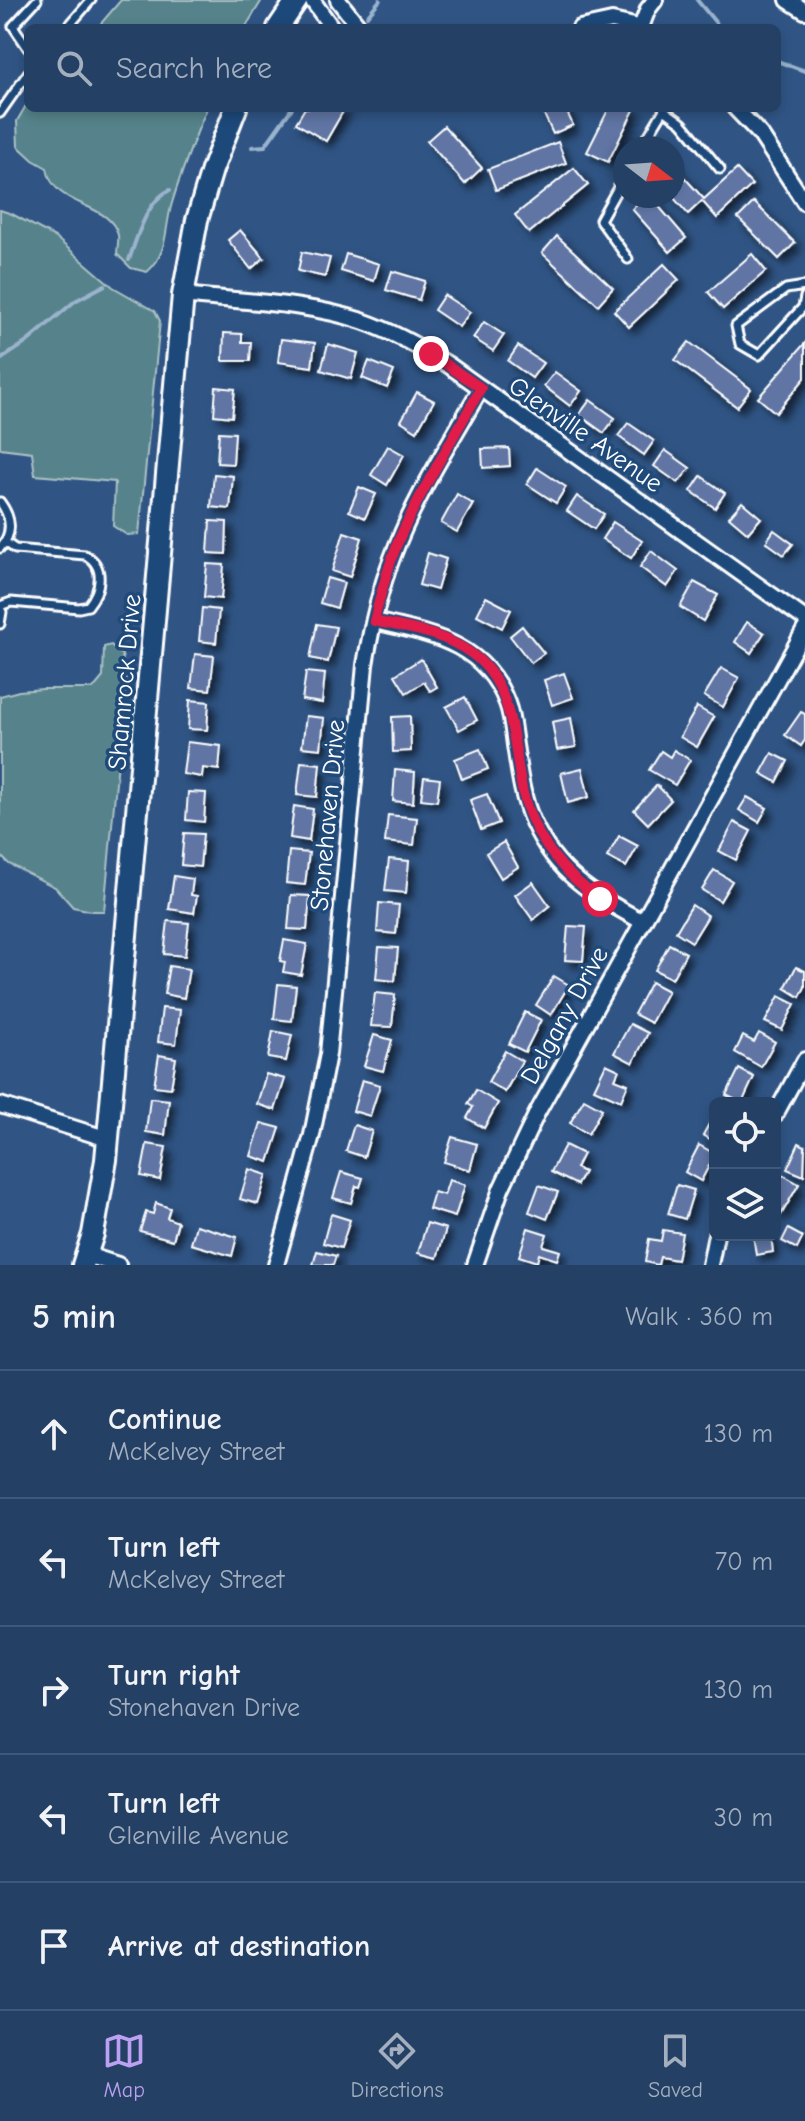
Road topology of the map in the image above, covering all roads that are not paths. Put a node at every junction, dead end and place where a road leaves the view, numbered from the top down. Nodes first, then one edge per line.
1 (37, 0) edge
2 (91, 0) edge
3 (297, 0) edge
4 (312, 0) edge
5 (338, 0) edge
6 (655, 0) edge
7 (788, 0) edge
8 (805, 11) edge
9 (70, 24) edge
10 (281, 24) edge
11 (329, 24) edge
12 (357, 24) edge
13 (598, 24) edge
14 (625, 24) edge
15 (643, 24) edge
16 (24, 42) edge
17 (24, 79) edge
18 (234, 112) edge
19 (662, 112) edge
20 (668, 112) edge
21 (739, 112) edge
22 (0, 113) edge
23 (648, 136) edge
24 (720, 169) dead end
25 (613, 197) edge
26 (805, 203) edge
27 (628, 259) dead end
28 (805, 286) edge
29 (183, 295) junction
30 (805, 297) edge
31 (481, 388) junction
32 (0, 502) edge
33 (2, 545) edge
34 (0, 607) edge
35 (805, 619) edge
36 (374, 621) junction
37 (0, 624) edge
38 (805, 629) edge
39 (643, 922) junction
40 (805, 1060) edge
41 (781, 1104) edge
42 (0, 1105) edge
43 (108, 1139) junction
44 (715, 1241) edge
45 (85, 1260) edge
46 (118, 1265) edge
47 (276, 1265) edge
48 (475, 1265) edge
49 (710, 1265) edge

1 - 16 lane
2 - 9 lane
3 - 10 street
4 - 11 street
5 - 12 street
6 - 15 street
7 - 8 street
13 - 14 street
17 - 22 lane
18 - 29 street, Shamrock Drive
19 - 23 lane
20 - 24 lane
21 - 26 street
25 - 27 lane
28 - 30 lane
29 - 31 street, Glenville Avenue
29 - 43 street, Shamrock Drive
31 - 35 street, Glenville Avenue
31 - 36 street, Stonehaven Drive
32 - 33 lane
33 - 34 lane
34 - 37 lane
36 - 39 street
36 - 47 street, Stonehaven Drive
38 - 39 street, Delgany Drive
39 - 48 street, Delgany Drive
40 - 41 street
42 - 43 street
43 - 45 street, Shamrock Drive
44 - 49 street
45 - 46 street

